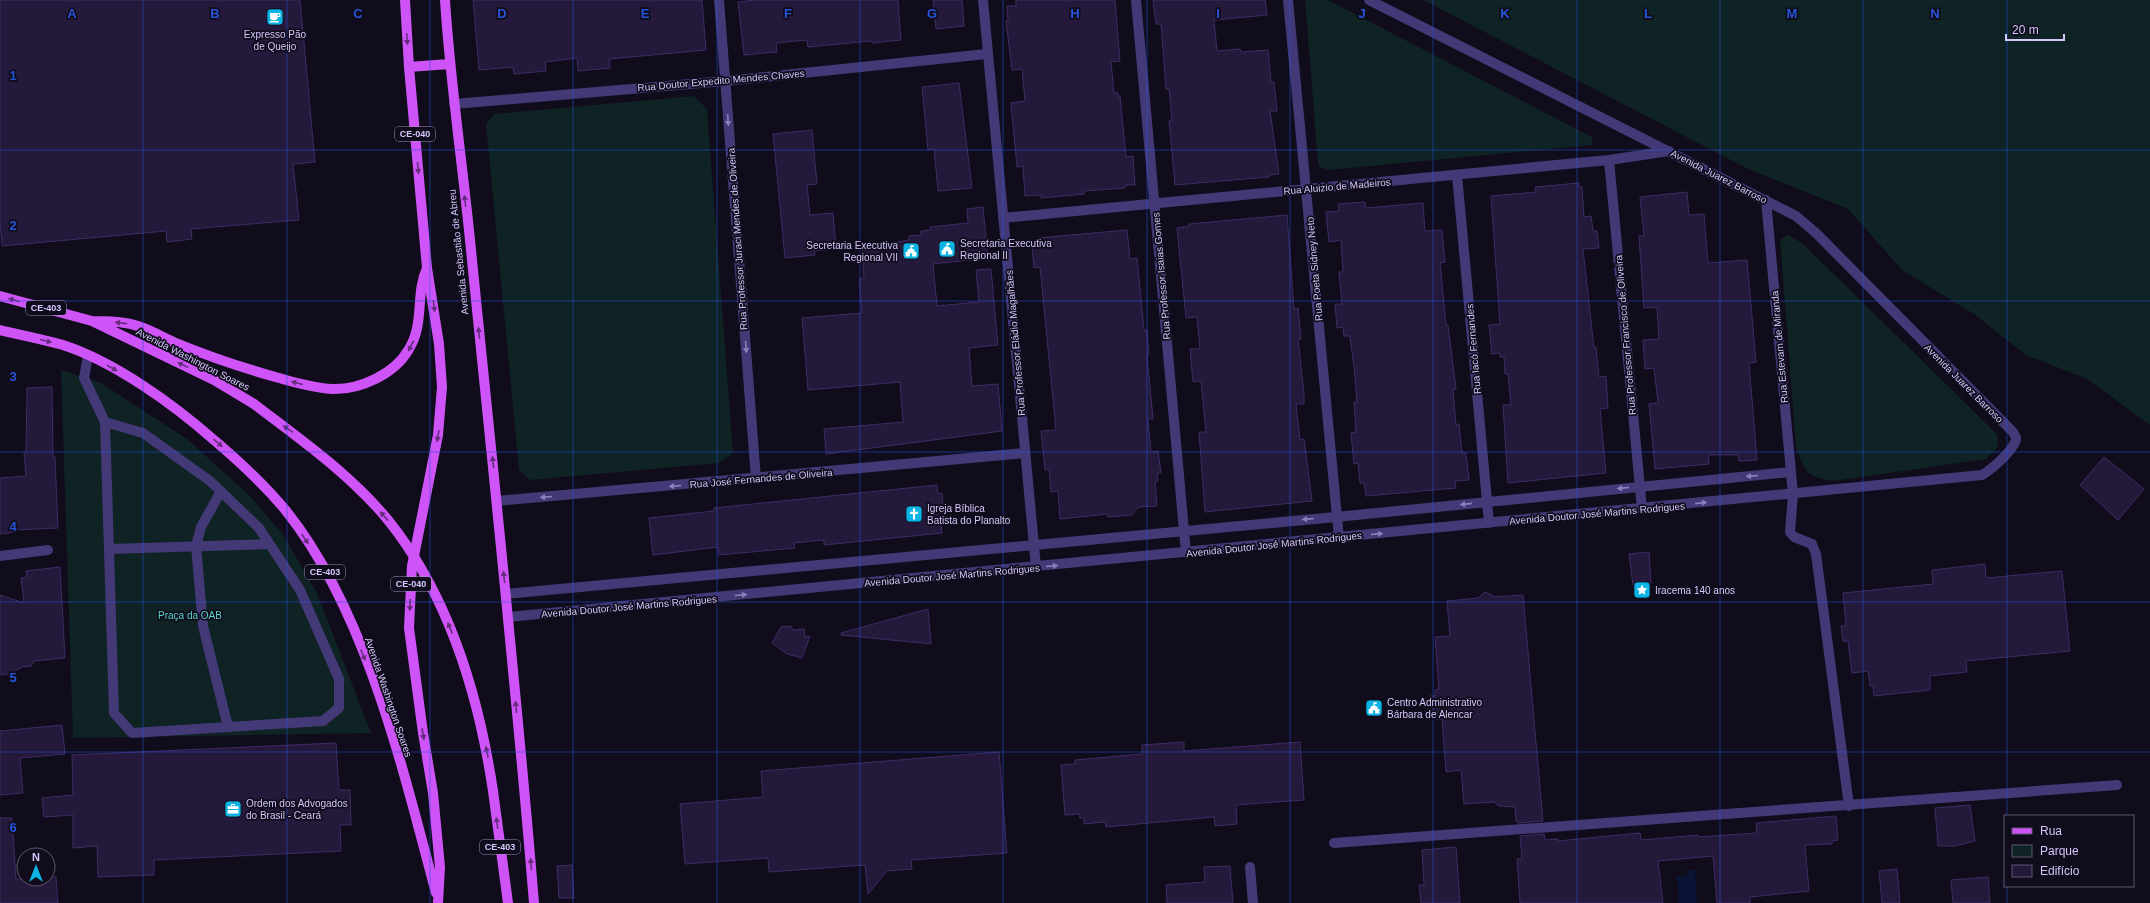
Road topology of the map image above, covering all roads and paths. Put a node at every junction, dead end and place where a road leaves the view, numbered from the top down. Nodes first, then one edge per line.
1 (404, 0) edge
2 (444, 0) edge
3 (719, 0) edge
4 (982, 0) edge
5 (1136, 0) edge
6 (1288, 0) edge
7 (1369, 0) edge
8 (987, 54) junction
9 (449, 64) junction
10 (409, 67) junction
11 (725, 81) junction
12 (454, 104) junction
13 (1670, 151) junction
14 (1609, 160) junction
15 (1457, 175) junction
16 (1306, 188) junction
17 (1766, 200) junction
18 (1154, 203) junction
19 (1003, 218) junction
20 (427, 268) junction
21 (0, 296) edge
22 (92, 321) junction
23 (0, 330) edge
24 (88, 356) junction
25 (105, 422) junction
26 (2012, 431) joint
27 (1025, 453) junction
28 (1791, 472) junction
29 (756, 479) junction
30 (1639, 487) junction
31 (221, 491) junction
32 (1793, 494) junction
33 (497, 501) junction
34 (1487, 502) junction
35 (1642, 509) junction
36 (1336, 517) junction
37 (1489, 524) junction
38 (1184, 531) junction
39 (1338, 538) junction
40 (269, 544) junction
41 (1034, 545) junction
42 (196, 546) junction
43 (109, 549) junction
44 (48, 550) dead end
45 (1186, 553) junction
46 (0, 556) edge
47 (1036, 567) junction
48 (506, 594) junction
49 (508, 618) junction
50 (228, 727) junction
51 (2117, 785) dead end
52 (1849, 806) junction
53 (1334, 843) dead end
54 (1250, 867) dead end
55 (438, 903) edge
56 (508, 903) edge
57 (534, 903) edge
58 (1253, 903) edge

1 -> 10 main road, CE-040
2 - 9 main road, Avenida Sebastião de Abreu
3 - 11 street, Rua Professor Juraci Mendes de Oliveira
4 - 8 street, Rua Professor Eládio Magalhães
5 - 18 street, Rua Professor Isaias Gomes
6 - 16 street, Rua Poeta Sidney Neto
7 - 13 street, Avenida Juarez Barroso
8 - 11 street, Rua Doutor Expedito Mendes Chaves
8 - 19 street, Rua Professor Eládio Magalhães
9 - 10 main road
9 - 12 main road, Avenida Sebastião de Abreu
10 -> 20 main road, CE-040
11 - 12 street, Rua Doutor Expedito Mendes Chaves
11 -> 29 street, Rua Professor Juraci Mendes de Oliveira
33 -> 12 main road, Avenida Sebastião de Abreu
13 - 14 street, Rua Aluizio de Madeiros
13 - 17 street, Avenida Juarez Barroso
14 - 15 street, Rua Aluizio de Madeiros
14 - 30 street, Rua Professor Francisco de Oliveira
15 - 16 street, Rua Aluizio de Madeiros
15 - 34 street, Rua Iacó Fernandes
16 - 18 street, Rua Aluizio de Madeiros
16 - 36 street, Rua Poeta Sidney Neto
17 - 26 street, Avenida Juarez Barroso
17 - 28 street, Rua Estevam de Miranda
18 - 19 street, Rua Aluizio de Madeiros
18 - 38 street, Rua Professor Isaias Gomes
19 - 27 street, Rua Professor Eládio Magalhães
20 -> 22 main road
20 -> 55 main road, Avenida Washington Soares / CE-040
22 -> 21 main road, Avenida Washington Soares / CE-403
56 -> 22 main road, Avenida Washington Soares / CE-403, bridge
23 -> 24 main road, Avenida Washington Soares / CE-403
24 - 25 street
24 -> 55 main road, Avenida Washington Soares / CE-403
25 - 31 street
25 - 43 street
26 - 32 street, Avenida Doutor José Martins Rodrigues
27 - 29 street, Rua José Fernandes de Oliveira
27 - 41 street, Rua Professor Eládio Magalhães
28 -> 30 street, Avenida Doutor José Martins Rodrigues
28 - 32 street, Rua Estevam de Miranda
29 -> 33 street, Rua José Fernandes de Oliveira
30 -> 34 street, Avenida Doutor José Martins Rodrigues
30 - 35 street, Rua Professor Francisco de Oliveira
31 - 40 street
31 - 42 street
35 -> 32 street, Avenida Doutor José Martins Rodrigues
32 - 52 street, Rua Estevam de Miranda
48 -> 33 main road
34 -> 36 street, Avenida Doutor José Martins Rodrigues
34 - 37 street, Rua Iacó Fernandes
35 - 37 street, Avenida Doutor José Martins Rodrigues
36 -> 38 street, Avenida Doutor José Martins Rodrigues
36 - 39 street, Rua Poeta Sidney Neto
39 -> 37 street, Avenida Doutor José Martins Rodrigues
38 - 41 street, Avenida Doutor José Martins Rodrigues
38 - 45 street, Rua Professor Isaias Gomes
39 - 45 street, Avenida Doutor José Martins Rodrigues
40 - 42 street
40 - 50 street
41 - 47 street, Rua Professor Eládio Magalhães
41 - 48 street, Avenida Doutor José Martins Rodrigues
42 - 43 street
42 - 50 street
43 - 50 street
44 - 46 street
47 -> 45 street, Avenida Doutor José Martins Rodrigues
49 -> 47 street, Avenida Doutor José Martins Rodrigues
48 - 49 main road
57 -> 49 main road
51 - 52 street
52 - 53 street
54 - 58 street

